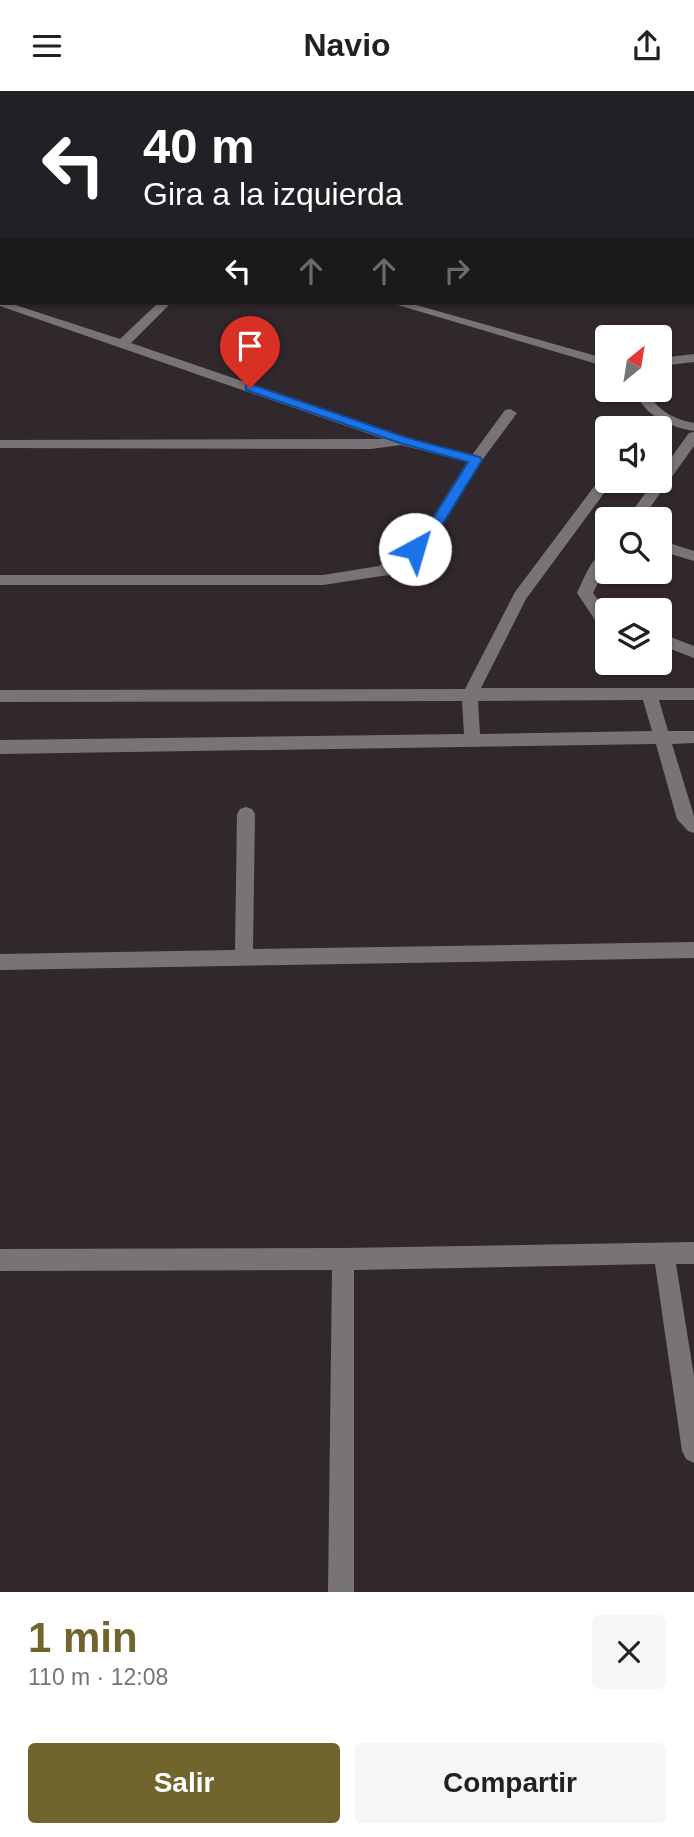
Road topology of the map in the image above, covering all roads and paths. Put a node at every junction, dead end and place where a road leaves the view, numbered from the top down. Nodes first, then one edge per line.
1 (10, 305) edge
2 (163, 305) edge
3 (404, 305) edge
4 (122, 344) junction
5 (694, 358) edge
6 (595, 360) edge
7 (672, 361) edge
8 (510, 413) dead end
9 (672, 424) edge
10 (694, 427) edge
11 (694, 436) edge
12 (404, 440) junction
13 (0, 444) edge
14 (475, 460) junction
15 (597, 493) edge
16 (642, 507) edge
17 (672, 549) edge
18 (694, 556) edge
19 (595, 571) edge
20 (0, 580) edge
21 (595, 609) edge
22 (672, 644) edge
23 (694, 652) edge
24 (649, 694) junction
25 (694, 694) edge
26 (470, 695) junction
27 (0, 696) edge
28 (661, 737) junction
29 (694, 737) edge
30 (472, 740) junction
31 (0, 747) edge
32 (246, 814) dead end
33 (694, 826) edge
34 (694, 950) edge
35 (244, 958) junction
36 (0, 962) edge
37 (694, 1253) edge
38 (664, 1254) junction
39 (343, 1259) junction
40 (0, 1260) edge
41 (694, 1451) edge
42 (341, 1592) edge

1 - 4 street
2 - 4 street
3 - 6 street
4 - 12 street
5 - 7 street
8 - 14 street
9 - 10 street
11 - 16 street
12 - 13 street
12 - 14 street
14 - 20 street
15 - 26 street
17 - 18 street
19 - 21 street
22 - 23 street
24 - 25 street
24 - 26 street
24 - 28 street
26 - 27 street
26 - 30 street
28 - 29 street
28 - 30 street
28 - 33 street
30 - 31 street
32 - 35 street
34 - 35 street
35 - 36 street
37 - 38 street
38 - 39 street
38 - 41 street
39 - 40 street
39 - 42 street

